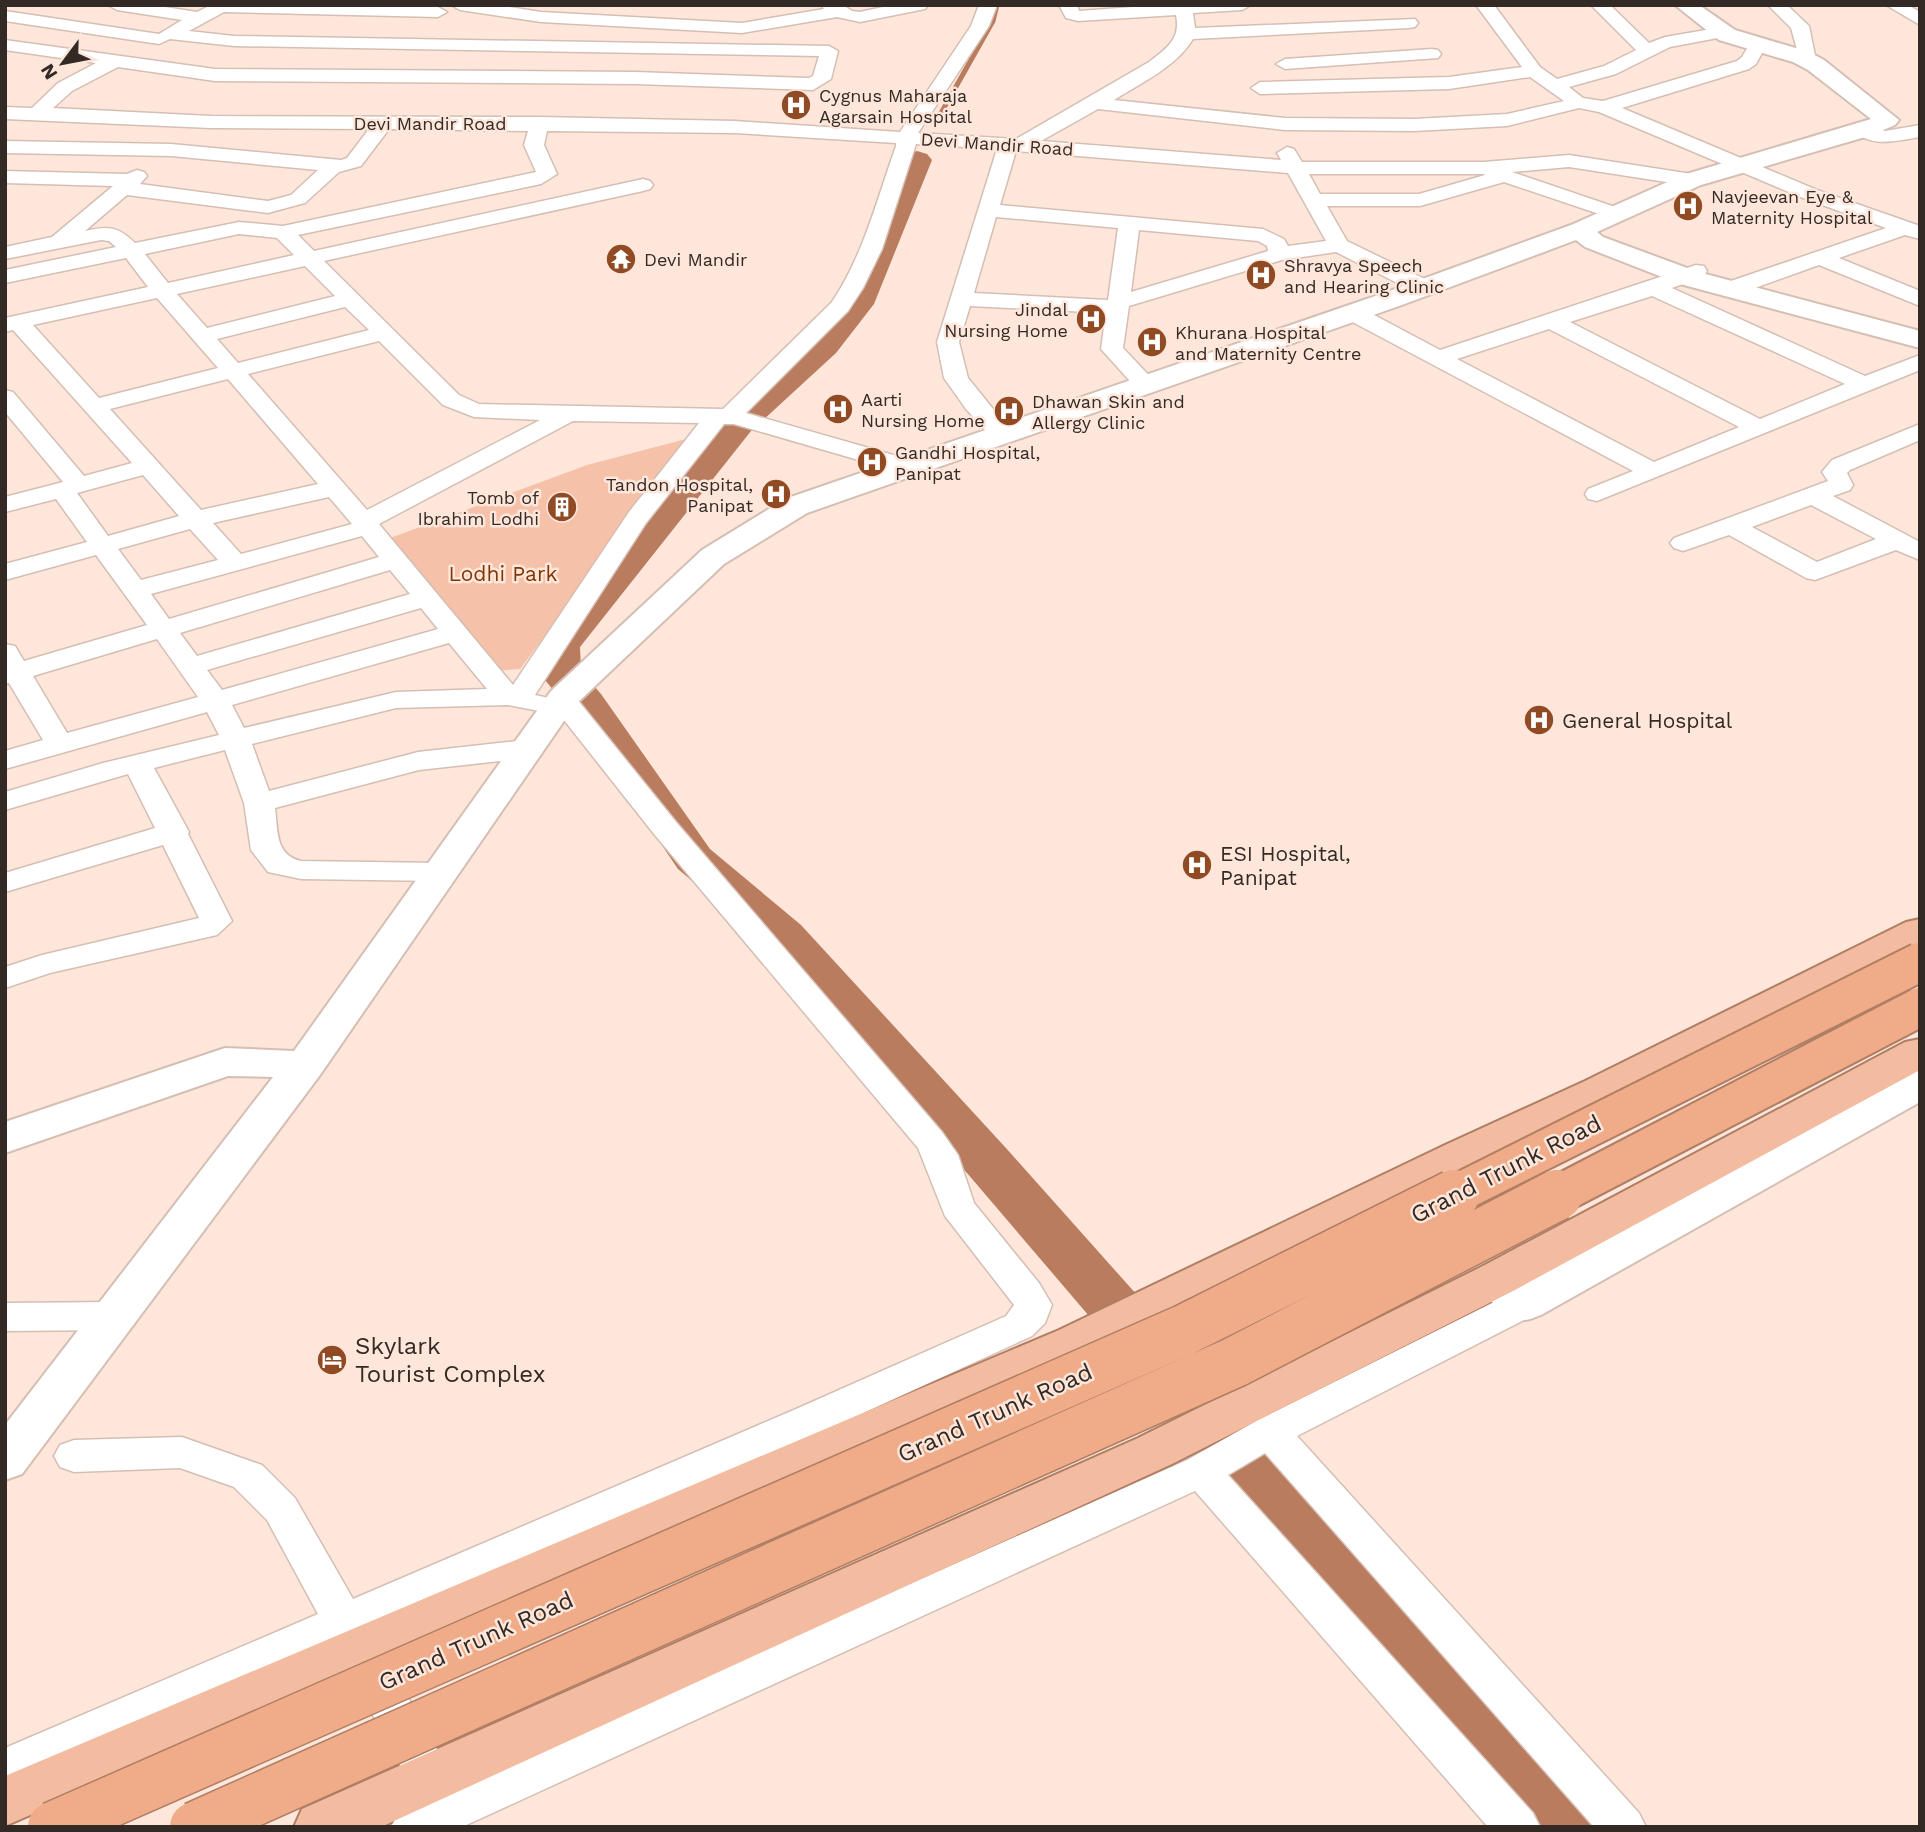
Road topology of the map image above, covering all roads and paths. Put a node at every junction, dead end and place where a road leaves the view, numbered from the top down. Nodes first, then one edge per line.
1 (117, 5) edge
2 (460, 5) edge
3 (919, 5) edge
4 (988, 5) edge
5 (1068, 5) edge
6 (1237, 5) edge
7 (1242, 5) edge
8 (1397, 5) edge
9 (1485, 5) edge
10 (1601, 5) edge
11 (1685, 5) edge
12 (1777, 5) edge
13 (1895, 5) edge
14 (223, 6) edge
15 (1183, 7) edge
16 (835, 8) edge
17 (440, 9) edge
18 (5, 16) edge
19 (200, 18) junction
20 (1920, 20) edge
21 (1409, 23) junction
22 (1277, 31) junction
23 (1723, 32) junction
24 (1186, 34) junction
25 (164, 36) junction
26 (417, 44) junction
27 (1758, 44) junction
28 (5, 45) edge
29 (1646, 50) junction
30 (1432, 54) junction
31 (1807, 60) junction
32 (114, 62) junction
33 (1285, 64) junction
34 (1534, 71) junction
35 (395, 78) junction
36 (1449, 83) junction
37 (1552, 86) junction
38 (1302, 89) junction
39 (1250, 95) junction
40 (1576, 102) junction
41 (1093, 103) junction
42 (1604, 107) junction
43 (380, 108) junction
44 (5, 113) edge
45 (36, 114) junction
46 (95, 115) junction
47 (1219, 116) junction
48 (211, 122) junction
49 (540, 123) junction
50 (1285, 124) junction
51 (1886, 125) junction
52 (1920, 131) edge
53 (906, 137) junction
54 (1014, 145) junction
55 (5, 147) edge
56 (68, 148) junction
57 (171, 150) junction
58 (1920, 155) edge
59 (1743, 165) junction
60 (334, 166) junction
61 (1292, 167) junction
62 (1484, 168) junction
63 (1505, 176) junction
64 (5, 177) edge
65 (41, 178) junction
66 (1692, 180) junction
67 (128, 184) junction
68 (643, 185) dead end
69 (1314, 200) junction
70 (1920, 207) edge
71 (988, 211) junction
72 (1618, 214) junction
73 (1881, 219) junction
74 (1129, 224) junction
75 (1580, 230) junction
76 (1913, 230) edge
77 (283, 232) junction
78 (58, 243) junction
79 (1339, 244) junction
80 (131, 250) junction
81 (5, 253) edge
82 (1279, 254) junction
83 (1823, 259) junction
84 (310, 260) junction
85 (1689, 273) junction
86 (5, 276) edge
87 (1737, 287) junction
88 (1424, 288) junction
89 (1653, 288) junction
90 (163, 291) junction
91 (350, 299) junction
92 (961, 299) junction
93 (1920, 299) edge
94 (1118, 305) junction
95 (1353, 313) junction
96 (1548, 320) junction
97 (12, 324) edge
98 (1920, 331) edge
99 (384, 333) junction
100 (201, 336) junction
101 (1920, 340) edge
102 (1437, 358) junction
103 (1920, 362) edge
104 (232, 372) junction
105 (1146, 385) junction
106 (1865, 385) junction
107 (5, 397) edge
108 (95, 406) junction
109 (568, 415) junction
110 (735, 417) junction
111 (1759, 428) junction
112 (1920, 431) edge
113 (1002, 435) junction
114 (149, 466) junction
115 (909, 467) junction
116 (1653, 471) junction
117 (70, 488) junction
118 (334, 488) junction
119 (1597, 494) dead end
120 (1811, 495) junction
121 (6, 503) edge
122 (197, 519) junction
123 (366, 525) junction
124 (1730, 525) junction
125 (1682, 543) dead end
126 (104, 545) junction
127 (1908, 546) edge
128 (395, 560) junction
129 (234, 563) junction
130 (5, 572) edge
131 (136, 590) junction
132 (426, 598) junction
133 (164, 628) junction
134 (455, 633) junction
135 (9, 666) edge
136 (191, 666) junction
137 (548, 697) junction
138 (215, 700) junction
139 (236, 740) junction
140 (59, 744) junction
141 (527, 749) junction
142 (5, 760) edge
143 (137, 763) junction
144 (5, 802) edge
145 (259, 803) junction
146 (174, 832) junction
147 (440, 872) junction
148 (5, 883) edge
149 (1920, 931) edge
150 (1920, 962) edge
151 (5, 978) edge
152 (1920, 1007) edge
153 (1920, 1052) edge
154 (1672, 1055) junction
155 (305, 1065) junction
156 (1920, 1084) edge
157 (1770, 1132) junction
158 (5, 1138) edge
159 (1511, 1291) junction
160 (114, 1316) junction
161 (5, 1317) edge
162 (1266, 1421) junction
163 (74, 1457) dead end
164 (1194, 1460) junction
165 (5, 1461) edge
166 (352, 1637) junction
167 (5, 1769) edge
168 (5, 1802) edge
169 (431, 1805) edge
170 (53, 1827) edge
171 (195, 1827) edge
172 (322, 1827) edge
173 (1517, 1827) edge
174 (1623, 1827) edge

1 - 19 street
2 - 16 street
3 - 16 street
4 - 53 street
5 - 15 street
6 - 7 street
6 - 15 street
8 - 21 street
9 - 34 street
10 - 29 street
11 - 23 street
12 - 31 street
13 - 20 street
14 - 17 street
14 - 19 street
15 - 24 street
17 - 26 street
18 - 25 street
19 - 25 street
21 - 22 street
21 - 30 street
22 - 24 street
22 - 33 street
23 - 27 street
23 - 29 street
24 - 41 street
25 - 26 street
25 - 32 street
26 - 35 street
26 - 35 street
27 - 31 street
27 - 42 street
28 - 32 street
29 - 37 street
30 - 33 street
30 - 36 street
31 - 51 street
32 - 35 street
32 - 45 street
33 - 39 street
34 - 36 street
34 - 37 street
35 - 43 street
36 - 38 street
37 - 40 street
38 - 39 street
38 - 50 street
39 - 47 street
40 - 42 street
40 - 50 street
41 - 47 street
41 - 54 street
42 - 59 street
43 - 48 street, Devi Mandir Road
43 - 49 street, Devi Mandir Road
43 - 60 street
44 - 45 street, Devi Mandir Road
45 - 46 street, Devi Mandir Road
46 - 48 street, Devi Mandir Road
46 - 56 street
47 - 50 street
48 - 57 street
49 - 53 street, Devi Mandir Road
49 - 77 street
50 - 61 street
51 - 52 street
51 - 58 street
51 - 59 street
53 - 54 street, Devi Mandir Road
53 - 110 street
54 - 61 street, Devi Mandir Road
54 - 71 street
55 - 56 street
56 - 57 street
56 - 65 street
57 - 60 street
57 - 67 street
59 - 66 street
59 - 73 street
60 - 67 street
61 - 62 street, Devi Mandir Road
61 - 69 street
62 - 63 street
62 - 66 street, Devi Mandir Road
63 - 69 street
63 - 72 street
64 - 65 street
65 - 67 street
66 - 72 street
67 - 78 street
68 - 84 street
69 - 79 street
70 - 73 street
71 - 74 street
71 - 92 street
72 - 75 street
73 - 76 street
74 - 82 street
74 - 94 street
75 - 85 street
75 - 88 street
76 - 83 street
77 - 80 street
77 - 84 street
78 - 80 street
78 - 81 street
79 - 82 street
79 - 88 street
80 - 86 street
80 - 90 street
82 - 94 street
83 - 87 street
83 - 93 street
84 - 90 street
84 - 91 street
85 - 87 street
85 - 89 street
87 - 98 street
87 - 101 street
88 - 95 street
89 - 96 street
89 - 106 street
90 - 97 street
90 - 100 street
91 - 99 street
91 - 100 street
92 - 94 street
92 - 113 street
94 - 105 street
95 - 102 street
95 - 105 street
96 - 102 street
96 - 111 street
97 - 108 street
99 - 104 street
99 - 109 street
100 - 104 street
102 - 116 street
103 - 106 street
104 - 108 street
104 - 118 street
105 - 113 street
106 - 111 street
107 - 117 street
108 - 114 street
109 - 110 street
109 - 123 street
110 - 115 street
110 - 137 street
111 - 116 street
112 - 120 street
113 - 115 street
114 - 117 street
114 - 122 street
115 - 137 street
116 - 119 street
117 - 121 street
117 - 126 street
118 - 122 street
118 - 123 street
120 - 124 street
120 - 127 street
122 - 126 street
122 - 129 street
123 - 128 street
123 - 129 street
124 - 125 street
124 - 127 street
126 - 130 street
126 - 131 street
128 - 132 street
128 - 133 street
129 - 131 street
131 - 133 street
132 - 134 street
132 - 136 street
133 - 135 street
133 - 136 street
134 - 137 street
134 - 138 street
135 - 140 street
136 - 138 street
137 - 139 street
137 - 141 street
137 - 166 street
138 - 139 street
138 - 140 street
139 - 143 street
139 - 145 street
140 - 142 street
141 - 145 street
141 - 147 street
143 - 144 street
143 - 146 street
145 - 147 street
146 - 148 street
146 - 151 street
147 - 155 street
149 - 154 highway
150 - 170 highway, Grand Trunk Road, bridge
152 - 171 highway, Grand Trunk Road, bridge
153 - 157 highway
154 - 157 highway
154 - 166 highway
155 - 158 street
155 - 160 street
156 - 159 street
157 - 159 highway
159 - 162 highway
160 - 161 street
160 - 165 street
162 - 164 highway
162 - 174 street
163 - 166 street
164 - 169 highway
164 - 173 street
166 - 167 street
166 - 168 highway
166 - 169 street
169 - 172 highway

